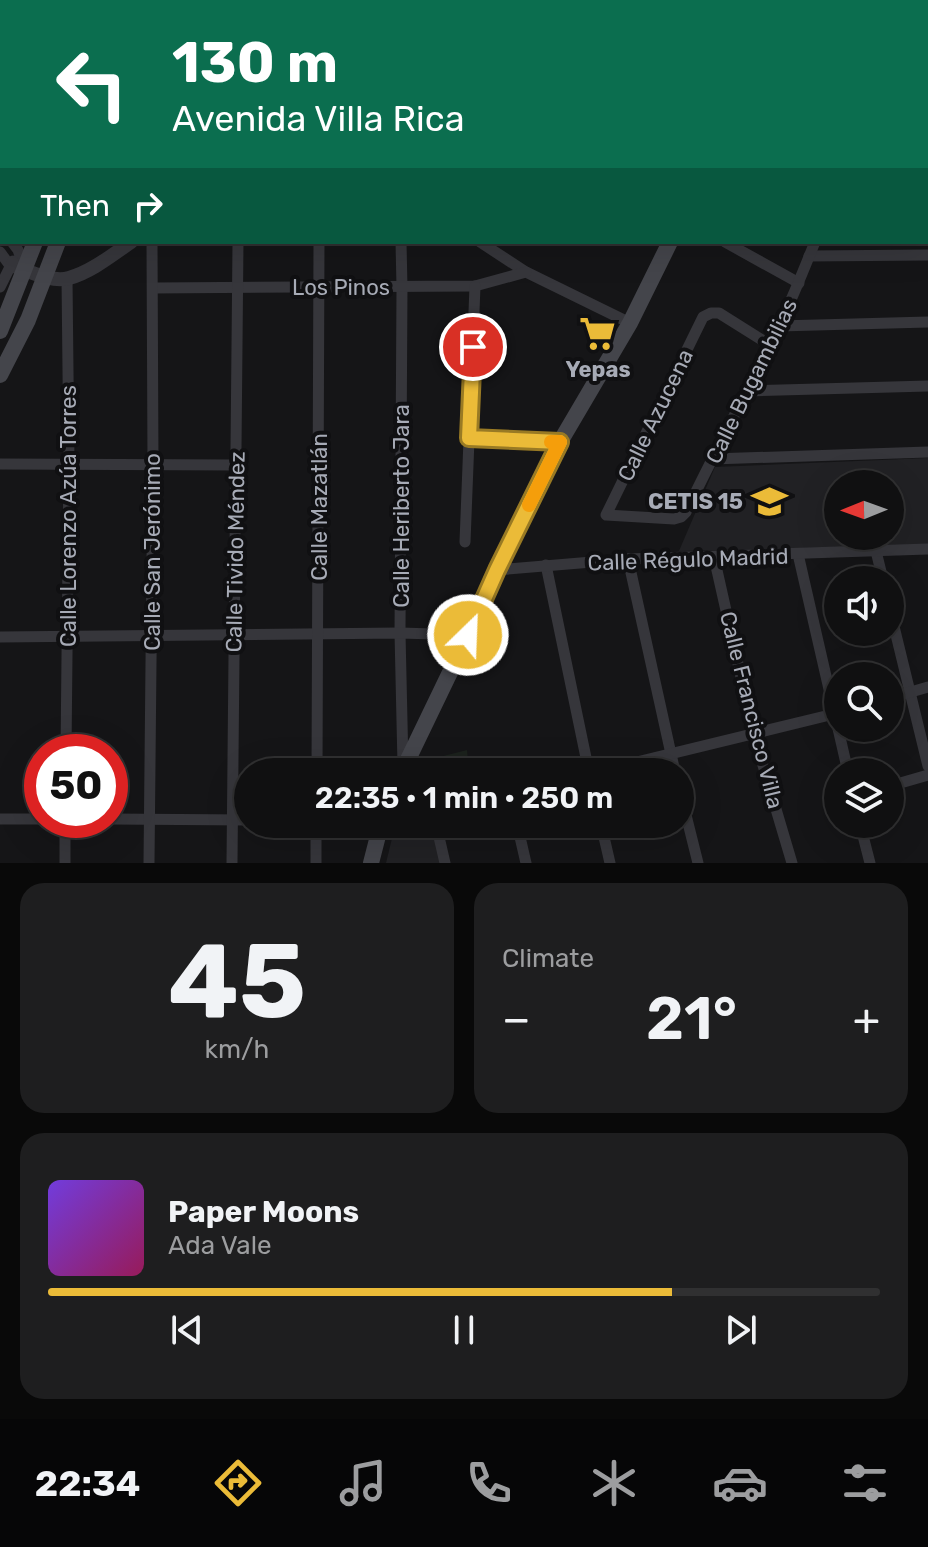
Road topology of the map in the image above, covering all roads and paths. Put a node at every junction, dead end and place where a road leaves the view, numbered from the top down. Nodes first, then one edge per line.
1 (33, 244) edge
2 (57, 244) edge
3 (128, 244) edge
4 (152, 244) edge
5 (238, 244) edge
6 (319, 244) edge
7 (401, 244) edge
8 (483, 244) edge
9 (669, 244) edge
10 (729, 244) edge
11 (814, 244) edge
12 (17, 245) edge
13 (0, 252) edge
14 (928, 255) edge
15 (809, 256) junction
16 (11, 271) edge
17 (526, 272) junction
18 (46, 278) junction
19 (67, 279) junction
20 (799, 283) junction
21 (475, 286) junction
22 (0, 287) edge
23 (236, 287) junction
24 (319, 287) junction
25 (402, 287) junction
26 (153, 288) junction
27 (928, 322) edge
28 (630, 323) junction
29 (779, 326) junction
30 (0, 331) edge
31 (770, 345) junction
32 (0, 375) edge
33 (928, 386) edge
34 (747, 391) junction
35 (469, 438) junction
36 (560, 442) junction
37 (928, 452) edge
38 (712, 459) junction
39 (69, 463) junction
40 (153, 463) junction
41 (0, 464) edge
42 (236, 465) junction
43 (681, 517) joint
44 (465, 542) dead end
45 (928, 549) edge
46 (876, 551) junction
47 (798, 554) junction
48 (714, 557) junction
49 (628, 559) junction
50 (546, 565) junction
51 (880, 566) edge
52 (497, 570) junction
53 (400, 633) junction
54 (318, 634) junction
55 (152, 635) junction
56 (234, 635) junction
57 (468, 635) junction
58 (67, 636) junction
59 (0, 637) edge
60 (898, 646) edge
61 (824, 663) edge
62 (928, 687) edge
63 (909, 693) junction
64 (904, 694) edge
65 (824, 717) edge
66 (66, 734) edge
67 (754, 735) junction
68 (671, 755) junction
69 (317, 758) edge
70 (403, 758) edge
71 (409, 758) edge
72 (586, 758) edge
73 (658, 758) edge
74 (672, 758) edge
75 (928, 766) edge
76 (928, 775) edge
77 (904, 782) edge
78 (0, 819) edge
79 (24, 819) edge
80 (128, 819) edge
81 (149, 819) junction
82 (232, 820) junction
83 (65, 838) edge
84 (316, 838) edge
85 (377, 838) edge
86 (439, 838) edge
87 (520, 838) edge
88 (604, 838) edge
89 (692, 838) edge
90 (864, 838) edge
91 (65, 863) edge
92 (149, 863) edge
93 (232, 863) edge
94 (316, 863) edge
95 (371, 863) edge
96 (445, 863) edge
97 (526, 863) edge
98 (610, 863) edge
99 (698, 863) edge
100 (792, 863) edge
101 (870, 863) edge

1 - 16 main road
2 - 18 main road
3 - 19 street
4 - 26 street, Calle San Jerónimo
5 - 23 street, Calle Tivido Méndez
6 - 24 street, Calle Mazatlán
7 - 25 street, Calle Heriberto Jara
8 - 17 street
9 - 28 main road
10 - 20 street
11 - 15 street, Calle Bugambilias
12 - 16 street
13 - 16 street
14 - 15 street
15 - 20 street, Calle Bugambilias
16 - 18 street
16 - 22 street
16 - 30 main road
17 - 21 street, Los Pinos
17 - 28 street
18 - 19 street
18 - 32 main road
19 - 39 street, Calle Lorenzo Azúa Torres
20 - 29 street, Calle Bugambilias
21 - 25 street, Los Pinos
21 - 35 street
23 - 24 street, Los Pinos
23 - 26 street, Los Pinos
23 - 42 street, Calle Tivido Méndez
24 - 25 street, Los Pinos
24 - 54 street, Calle Mazatlán
25 - 53 street, Calle Heriberto Jara
26 - 40 street, Calle San Jerónimo
27 - 29 street
28 - 36 main road
29 - 31 street, Calle Bugambilias
31 - 34 street, Calle Bugambilias
31 - 43 street, Calle Azucena
33 - 34 street
34 - 38 street, Calle Bugambilias
35 - 36 street
35 - 44 street
36 - 52 main road
37 - 38 street
38 - 43 street, Calle Bugambilias
39 - 40 street
39 - 41 street
39 - 58 street, Calle Lorenzo Azúa Torres
40 - 42 street
40 - 55 street, Calle San Jerónimo
42 - 56 street, Calle Tivido Méndez
45 - 46 street, Calle Régulo Madrid
46 - 47 street, Calle Régulo Madrid
46 - 51 street
47 - 48 street, Calle Régulo Madrid
47 - 61 street
48 - 49 street, Calle Régulo Madrid
48 - 67 street, Calle Francisco Villa
49 - 50 street, Calle Régulo Madrid
49 - 68 street
50 - 52 street, Calle Régulo Madrid
50 - 72 street
52 - 57 main road
53 - 54 street
53 - 57 street
53 - 70 street, Calle Heriberto Jara
54 - 56 street
54 - 69 street, Calle Mazatlán
55 - 56 street
55 - 58 street
55 - 81 street, Calle San Jerónimo
56 - 82 street, Calle Tivido Méndez
57 - 71 main road
58 - 59 street
58 - 66 street, Calle Lorenzo Azúa Torres
60 - 63 street
62 - 63 street
63 - 64 street
63 - 75 street
65 - 67 street
67 - 68 street
67 - 100 street, Calle Francisco Villa
68 - 73 street
68 - 74 street
76 - 77 street
78 - 79 street
80 - 81 street
81 - 82 street
81 - 92 street, Calle San Jerónimo
82 - 93 street, Calle Tivido Méndez
83 - 91 street
84 - 94 street
85 - 95 main road
86 - 96 street
87 - 97 street
88 - 98 street
89 - 99 street
90 - 101 street

